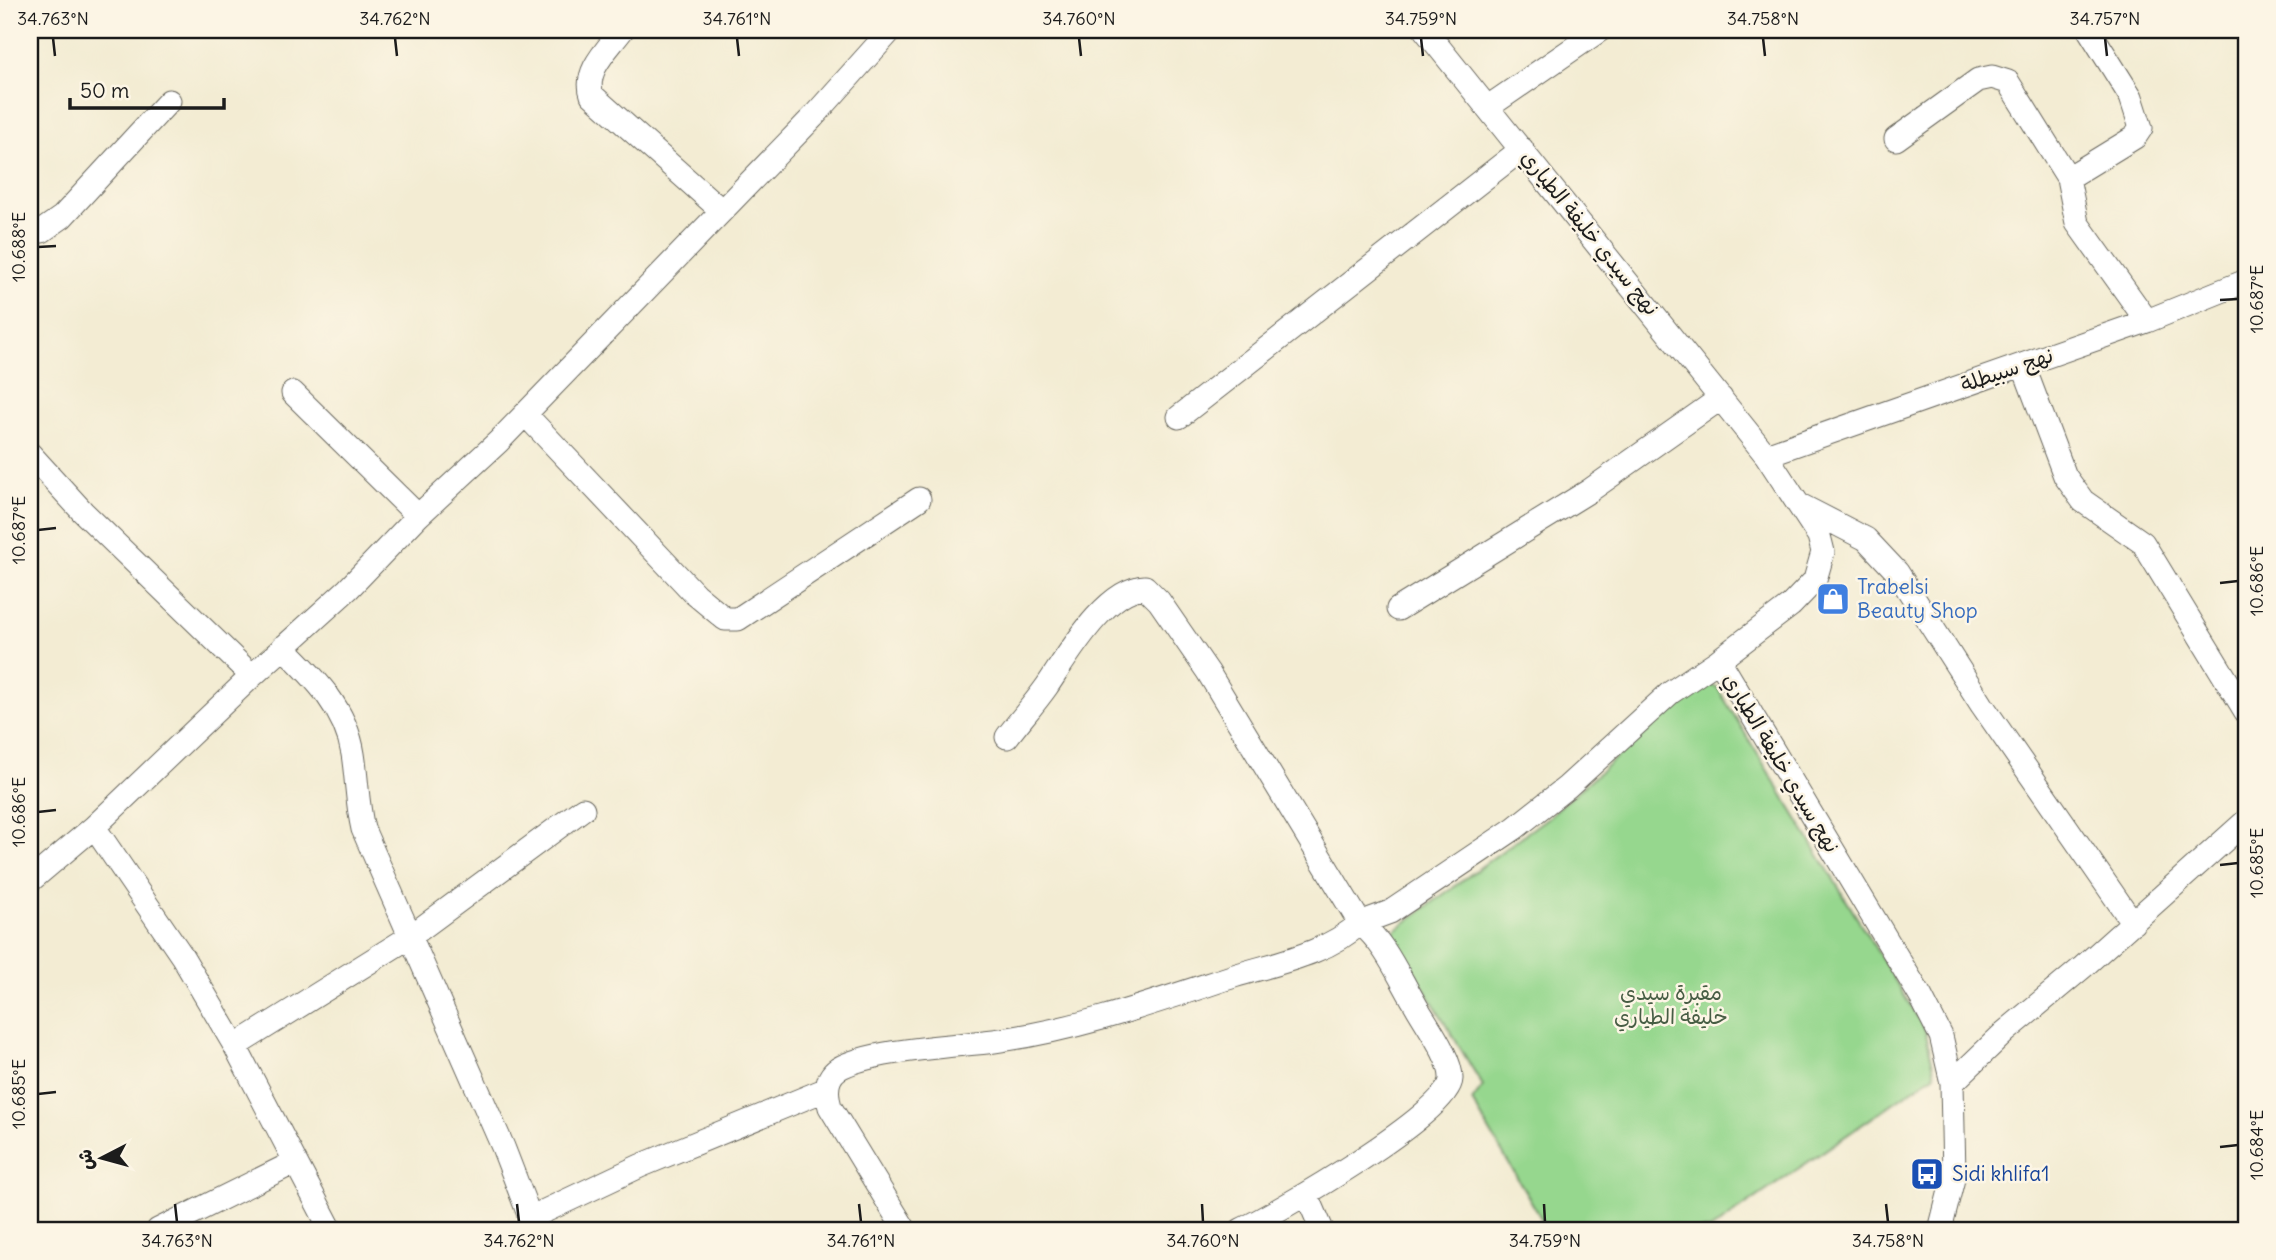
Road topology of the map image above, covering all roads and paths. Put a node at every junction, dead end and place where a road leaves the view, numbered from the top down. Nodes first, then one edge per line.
1 (622, 30) edge
2 (891, 30) edge
3 (1425, 30) edge
4 (1600, 30) edge
5 (2089, 30) edge
6 (169, 102) dead end
7 (1488, 107) junction
8 (1896, 139) dead end
9 (1522, 149) junction
10 (2068, 178) junction
11 (722, 211) junction
12 (30, 233) edge
13 (2246, 281) edge
14 (2147, 321) junction
15 (2023, 365) junction
16 (293, 393) dead end
17 (1721, 398) junction
18 (525, 414) junction
19 (1179, 417) dead end
20 (30, 454) edge
21 (1766, 455) junction
22 (919, 499) dead end
23 (1800, 505) junction
24 (418, 516) junction
25 (1398, 609) dead end
26 (283, 647) junction
27 (1719, 660) junction
28 (252, 676) junction
29 (2246, 712) edge
30 (1007, 737) dead end
31 (583, 809) dead end
32 (2246, 821) edge
33 (94, 827) junction
34 (30, 881) edge
35 (1360, 923) junction
36 (2133, 923) junction
37 (411, 936) junction
38 (235, 1046) junction
39 (1952, 1083) junction
40 (827, 1089) junction
41 (293, 1163) junction
42 (1307, 1195) junction
43 (533, 1224) edge
44 (158, 1230) edge
45 (331, 1230) edge
46 (905, 1230) edge
47 (1241, 1230) edge
48 (1322, 1230) edge
49 (1940, 1230) edge

1 - 11 street
2 - 11 street
3 - 7 street, نهج سيدي خليفة الطياري
4 - 7 street
5 - 10 street
6 - 12 street
7 - 9 street, نهج سيدي خليفة الطياري
8 - 10 street
9 - 17 street, نهج سيدي خليفة الطياري
9 - 19 street
10 - 14 street
11 - 18 street
13 - 14 street, نهج سبيطلة
14 - 15 street, نهج سبيطلة
15 - 21 street, نهج سبيطلة
15 - 29 street
16 - 24 street
17 - 21 street, نهج سيدي خليفة الطياري
17 - 25 street
18 - 22 street
18 - 24 street
20 - 28 street
21 - 23 street, نهج سيدي خليفة الطياري
23 - 27 street, نهج سيدي خليفة الطياري
23 - 36 street
24 - 26 street
26 - 28 street
26 - 37 street
27 - 35 street
27 - 39 street, نهج سيدي خليفة الطياري
28 - 33 street
30 - 35 street
31 - 37 street
32 - 36 street
33 - 34 street
33 - 38 street
35 - 40 street
35 - 42 street
36 - 39 street
37 - 38 street
37 - 43 street
38 - 41 street
39 - 49 street, نهج سيدي خليفة الطياري
40 - 43 street
40 - 46 street
41 - 44 street
41 - 45 street
42 - 47 street
42 - 48 street

